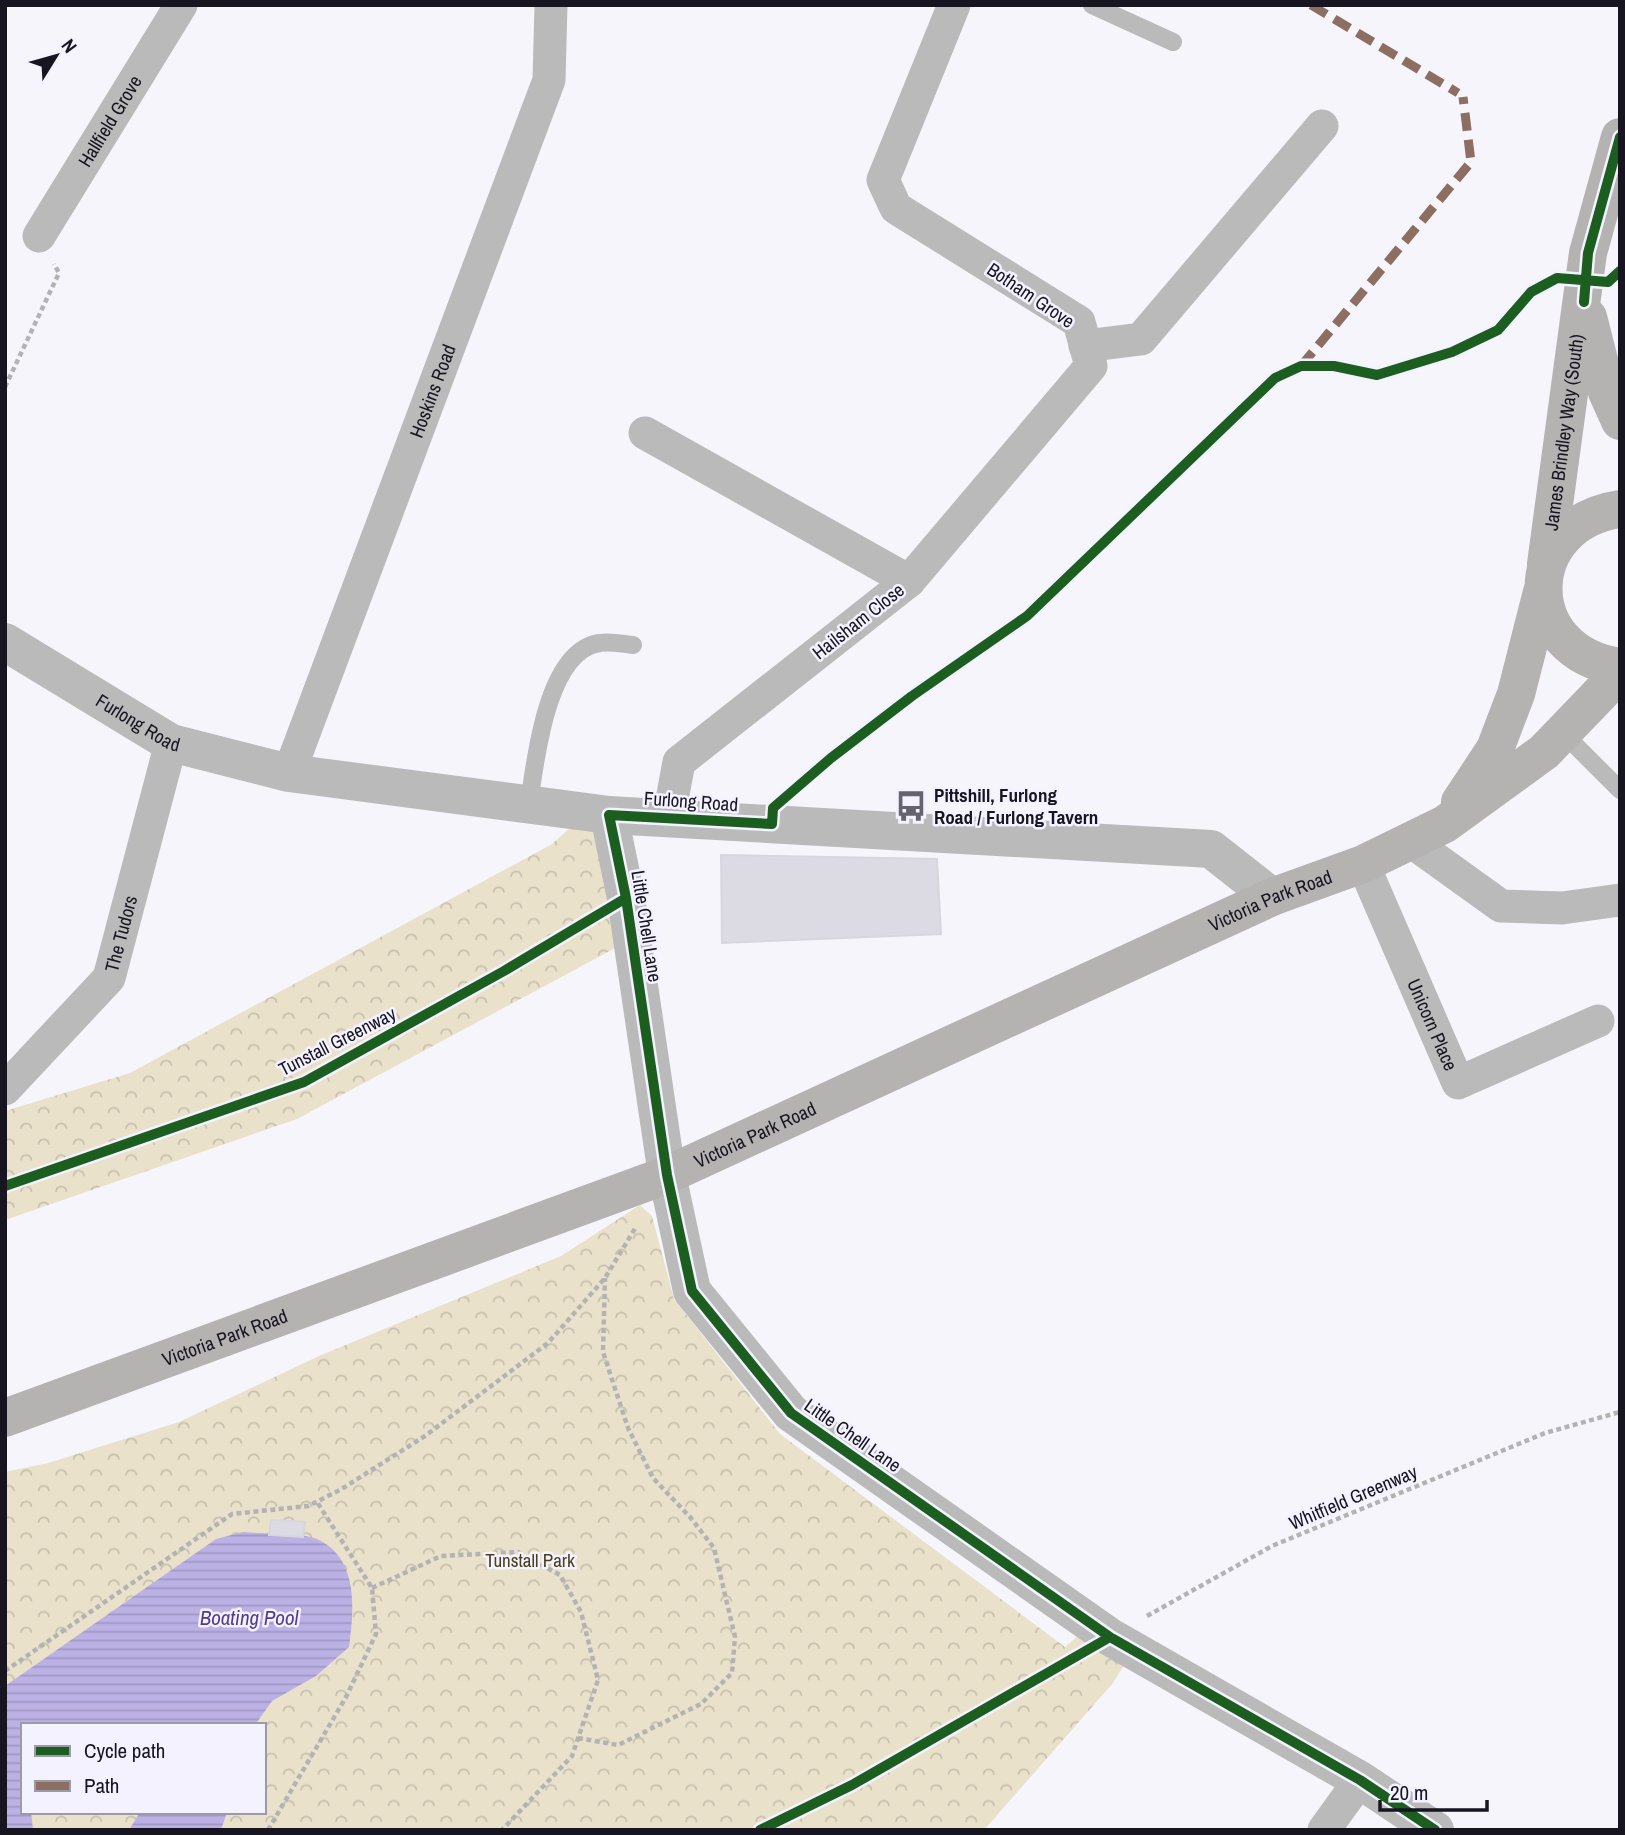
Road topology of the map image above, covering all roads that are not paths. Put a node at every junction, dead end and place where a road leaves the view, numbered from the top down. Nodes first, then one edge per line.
1 (181, 5) edge
2 (551, 5) edge
3 (954, 5) edge
4 (1092, 5) edge
5 (1173, 42) dead end
6 (1322, 126) dead end
7 (1620, 137) edge
8 (39, 236) road end
9 (1584, 302) junction
10 (1085, 346) junction
11 (1620, 421) edge
12 (645, 433) dead end
13 (1620, 509) edge
14 (1544, 578) junction
15 (909, 581) junction
16 (5, 642) edge
17 (633, 645) dead end
18 (1620, 667) edge
19 (1620, 673) edge
20 (1562, 732) junction
21 (171, 743) junction
22 (289, 773) junction
23 (1620, 790) edge
24 (529, 804) junction
25 (609, 815) junction
26 (669, 816) junction
27 (1445, 824) junction
28 (1412, 842) junction
29 (1363, 864) junction
30 (1272, 897) junction
31 (1620, 900) edge
32 (1598, 1021) dead end
33 (5, 1089) edge
34 (667, 1175) junction
35 (5, 1418) edge
36 (1360, 1780) junction
37 (1324, 1830) edge
38 (1435, 1830) edge

1 - 8 street, Hallfield Grove
2 - 22 street, Hoskins Road
3 - 10 street, Botham Grove
4 - 5 lane
6 - 10 street
7 - 9 main road, James Brindley Way (South)
9 - 11 main road, James Brindley Way (South)
9 - 14 main road, James Brindley Way (South)
10 - 15 street, Botham Grove
12 - 15 street, Hailsham Close
13 - 14 main road
14 - 18 main road
14 - 27 main road, Victoria Park Road
15 - 26 street, Hailsham Close
16 - 21 street, Furlong Road
17 - 24 lane
19 - 20 main road, Victoria Park Road
20 - 23 lane
20 - 27 main road, Victoria Park Road
21 - 22 street, Furlong Road
21 - 33 street, The Tudors
22 - 24 street, Furlong Road
24 - 25 street, Furlong Road
25 - 26 street, Furlong Road
25 - 34 street, Little Chell Lane
26 - 30 street, Furlong Road
27 - 28 main road, Victoria Park Road
28 - 29 main road, Victoria Park Road
28 - 31 street
29 - 30 main road, Victoria Park Road
29 - 32 street, Unicorn Place
30 - 34 main road, Victoria Park Road
34 - 35 main road, Victoria Park Road
34 - 36 street, Little Chell Lane
36 - 37 street
36 - 38 street, Little Chell Lane

